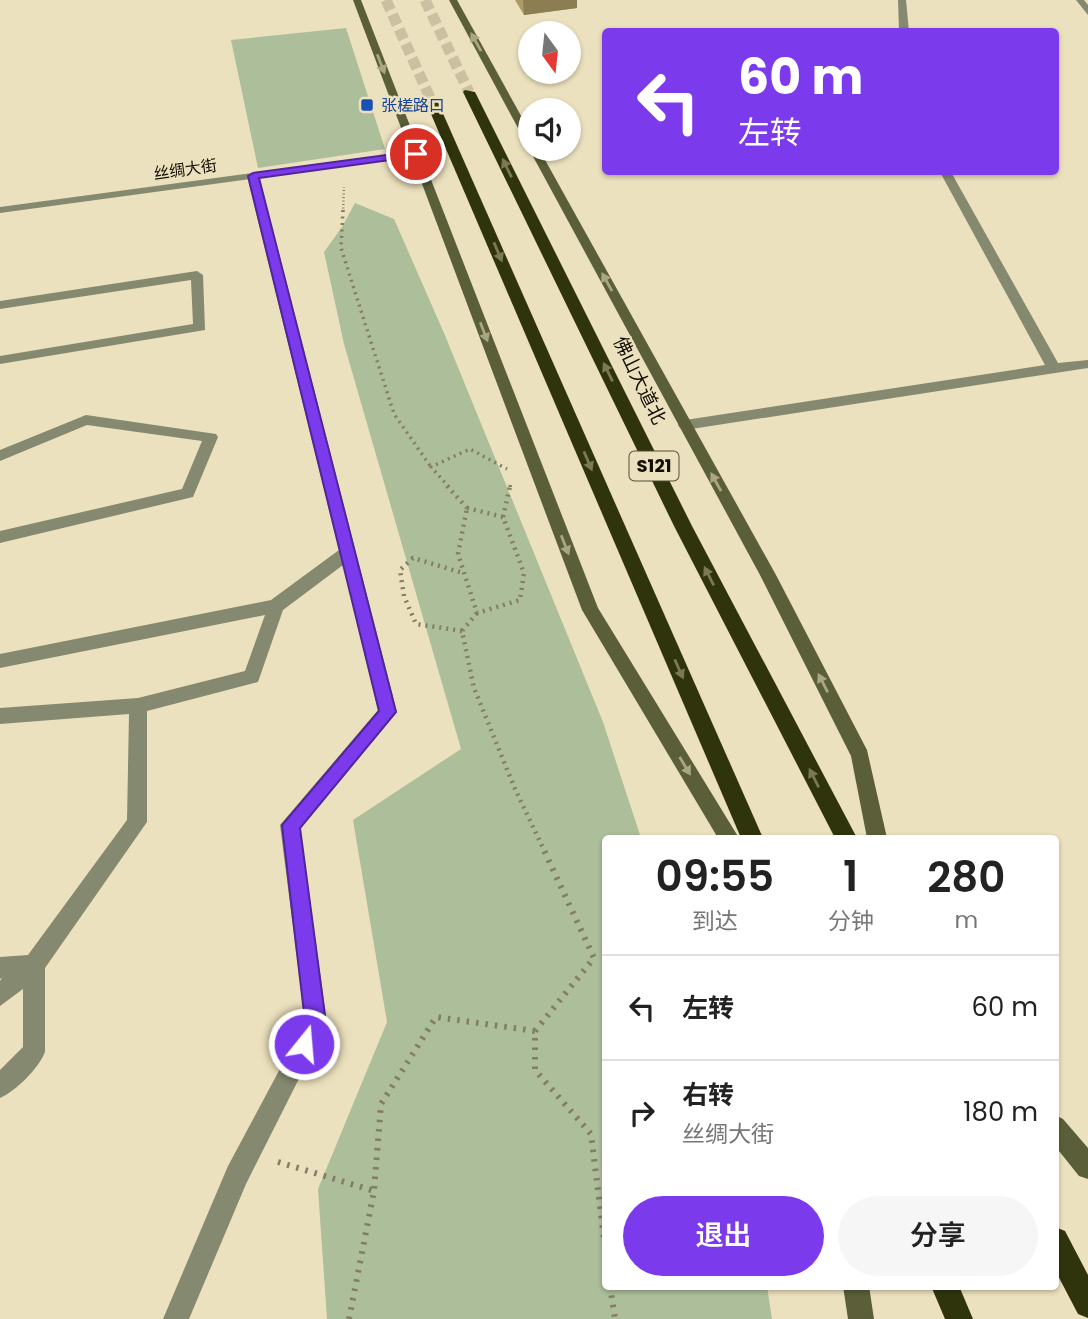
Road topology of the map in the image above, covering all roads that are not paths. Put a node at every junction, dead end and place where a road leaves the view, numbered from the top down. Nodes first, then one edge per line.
1 (357, 0) edge
2 (453, 0) edge
3 (902, 0) edge
4 (1080, 0) edge
5 (1088, 12) edge
6 (904, 28) edge
7 (469, 92) tunnel mouth
8 (431, 100) tunnel mouth
9 (518, 119) edge
10 (416, 154) junction
11 (541, 161) edge
12 (946, 175) edge
13 (253, 176) junction
14 (0, 210) edge
15 (0, 305) edge
16 (0, 360) edge
17 (1088, 364) edge
18 (1054, 368) junction
19 (685, 425) junction
20 (0, 456) edge
21 (0, 537) edge
22 (347, 553) junction
23 (276, 606) junction
24 (0, 661) edge
25 (138, 706) junction
26 (0, 716) edge
27 (727, 835) edge
28 (751, 835) edge
29 (844, 835) edge
30 (876, 835) edge
31 (34, 965) junction
32 (0, 968) edge
33 (0, 995) edge
34 (0, 1086) edge
35 (1059, 1133) edge
36 (1088, 1167) edge
37 (1059, 1249) edge
38 (857, 1290) edge
39 (947, 1290) edge
40 (1088, 1304) edge
41 (176, 1319) edge
42 (861, 1319) edge
43 (959, 1319) edge

1 -> 10 main road
9 -> 2 main road
3 - 6 street
4 - 5 street
29 -> 7 highway, 佛山大道北 / S121
8 -> 28 highway
10 - 13 street, 丝绸大街
10 -> 27 main road
19 -> 11 main road
12 - 18 street
13 - 14 street, 丝绸大街
13 - 22 street
15 - 16 street
17 - 18 street
18 - 19 street
30 -> 19 main road
20 - 21 street
22 - 23 street
22 - 41 street
23 - 24 street
23 - 25 street
25 - 26 street
25 - 31 street
31 - 32 street
31 - 33 street
31 - 34 street
35 - 36 main road
37 - 40 highway
38 - 42 main road
39 - 43 highway

